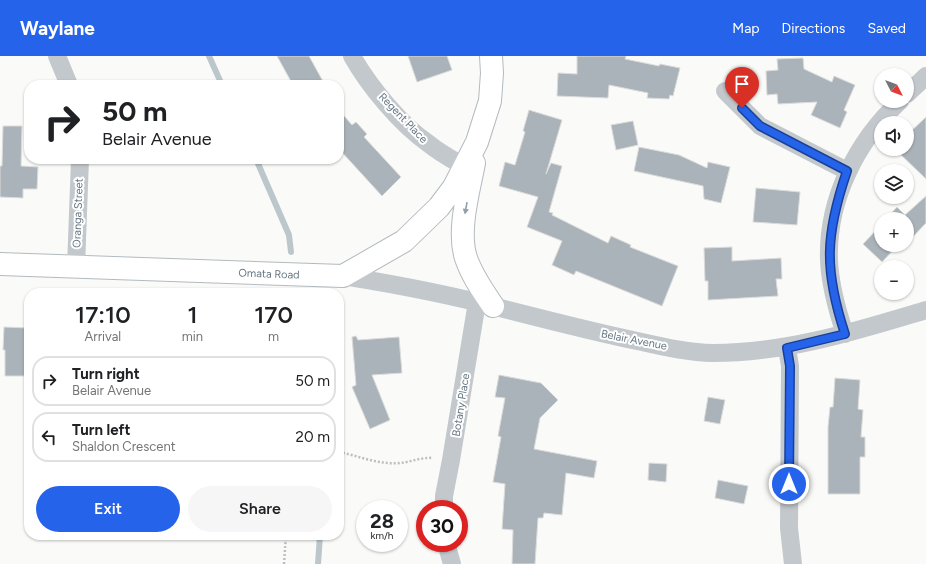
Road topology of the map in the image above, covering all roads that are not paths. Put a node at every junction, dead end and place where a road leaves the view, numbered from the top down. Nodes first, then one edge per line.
1 (57, 56) edge
2 (352, 56) edge
3 (491, 56) edge
4 (926, 76) edge
5 (67, 80) edge
6 (914, 87) edge
7 (725, 91) dead end
8 (894, 108) edge
9 (478, 142) junction
10 (80, 164) edge
11 (466, 167) junction
12 (847, 171) junction
13 (0, 264) edge
14 (76, 266) junction
15 (343, 276) junction
16 (485, 304) junction
17 (926, 310) edge
18 (845, 334) junction
19 (787, 348) junction
20 (444, 500) edge
21 (449, 552) edge
22 (452, 564) edge
23 (793, 564) edge

1 - 5 street
2 - 11 street, Regent Place
3 - 9 main road
4 - 6 street
7 - 12 street
8 - 12 street
9 - 11 main road
9 -> 16 main road
10 - 14 street, Oranga Street
11 - 15 main road
12 - 18 street
13 - 14 main road, Omata Road
14 - 15 main road, Omata Road
15 - 16 street, Belair Avenue
16 - 19 street, Belair Avenue
16 - 20 street, Botany Place
17 - 18 street, Belair Avenue
18 - 19 street, Belair Avenue
19 - 23 street
21 - 22 street

